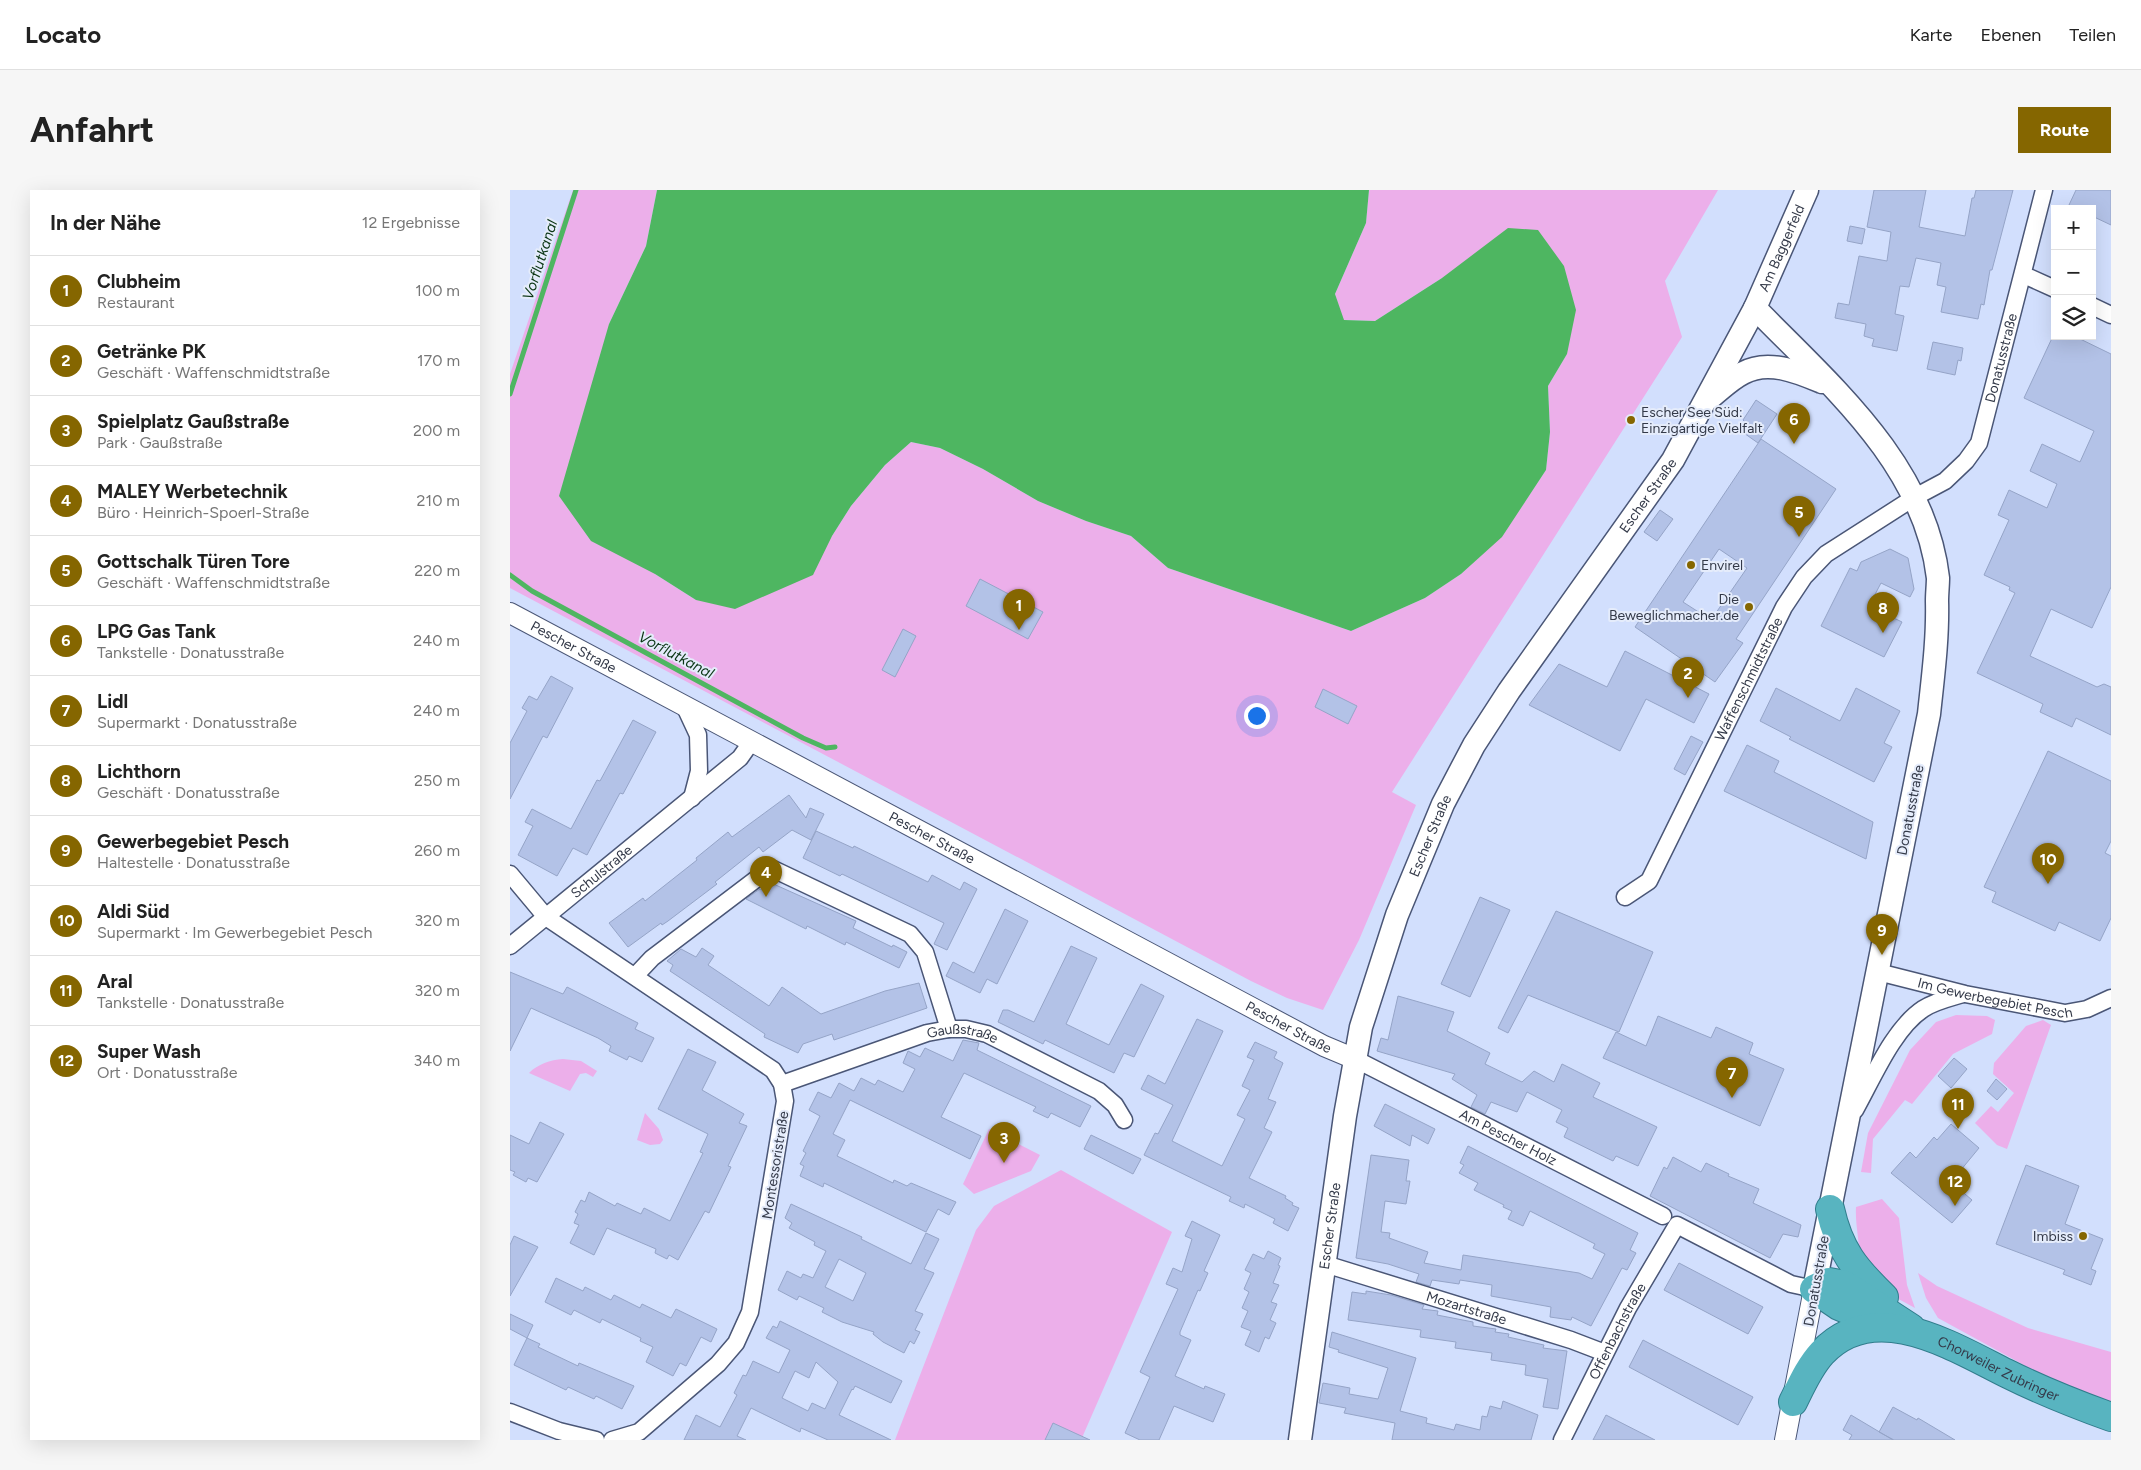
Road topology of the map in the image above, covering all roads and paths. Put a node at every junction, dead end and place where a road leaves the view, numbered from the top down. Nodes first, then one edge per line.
1 (1807, 190) edge
2 (2044, 190) edge
3 (2024, 275) junction
4 (2051, 287) edge
5 (1756, 308) junction
6 (2096, 308) edge
7 (2111, 315) edge
8 (1830, 386) junction
9 (1705, 402) junction
10 (1915, 497) junction
11 (510, 612) edge
12 (684, 705) junction
13 (752, 741) junction
14 (692, 798) junction
15 (510, 874) edge
16 (1624, 898) dead end
17 (546, 917) junction
18 (510, 946) edge
19 (1878, 972) junction
20 (634, 976) junction
21 (1965, 994) junction
22 (2111, 998) edge
23 (949, 1029) junction
24 (1355, 1060) junction
25 (782, 1084) junction
26 (1124, 1120) dead end
27 (1847, 1123) junction
28 (1830, 1209) junction
29 (1663, 1216) dead end
30 (1325, 1264) junction
31 (1814, 1290) junction
32 (1885, 1326) junction
33 (1921, 1334) junction
34 (1605, 1353) junction
35 (1793, 1402) junction
36 (510, 1412) edge
37 (2111, 1417) edge
38 (596, 1440) edge
39 (612, 1440) edge
40 (1300, 1440) edge
41 (1562, 1440) edge
42 (1785, 1440) edge

1 - 5 main road, Am Baggerfeld
2 - 3 street, Donatusstraße
3 - 4 street
3 - 10 street, Donatusstraße
5 - 8 main road, Donatusstraße
5 - 9 main road, Escher Straße
6 - 7 street
8 - 9 main road, Donatusstraße
8 - 10 main road, Donatusstraße
9 - 24 main road, Escher Straße
10 - 16 street, Waffenschmidtstraße
10 - 19 main road, Donatusstraße
11 - 12 street, Pescher Straße
12 - 13 street, Pescher Straße
12 - 14 street
13 - 14 street, Schulstraße
13 - 24 street, Pescher Straße
14 - 17 street, Schulstraße
15 - 17 street
17 - 18 street, Schulstraße
17 - 20 street
19 - 21 street, Im Gewerbegebiet Pesch
19 - 27 main road, Donatusstraße
20 - 23 street
20 - 25 street
21 - 22 street, Im Gewerbegebiet Pesch
21 - 27 street, Donatusstraße
23 - 25 street, Gaußstraße
23 - 26 street, Gaußstraße
24 - 29 street, Am Pescher Holz
24 - 30 main road, Escher Straße
25 - 39 street, Montessoristraße
27 - 28 main road, Donatusstraße
28 - 31 main road, Donatusstraße
28 - 33 highway
30 - 34 street, Mozartstraße
30 - 40 main road, Escher Straße
31 - 32 highway
31 - 33 highway
31 - 34 street, Offenbachstraße
31 - 35 street, Donatusstraße
32 - 33 highway, Chorweiler Zubringer
32 - 35 highway
33 - 37 highway, Chorweiler Zubringer
34 - 41 street, Offenbachstraße
35 - 42 street, Donatusstraße
36 - 38 street

